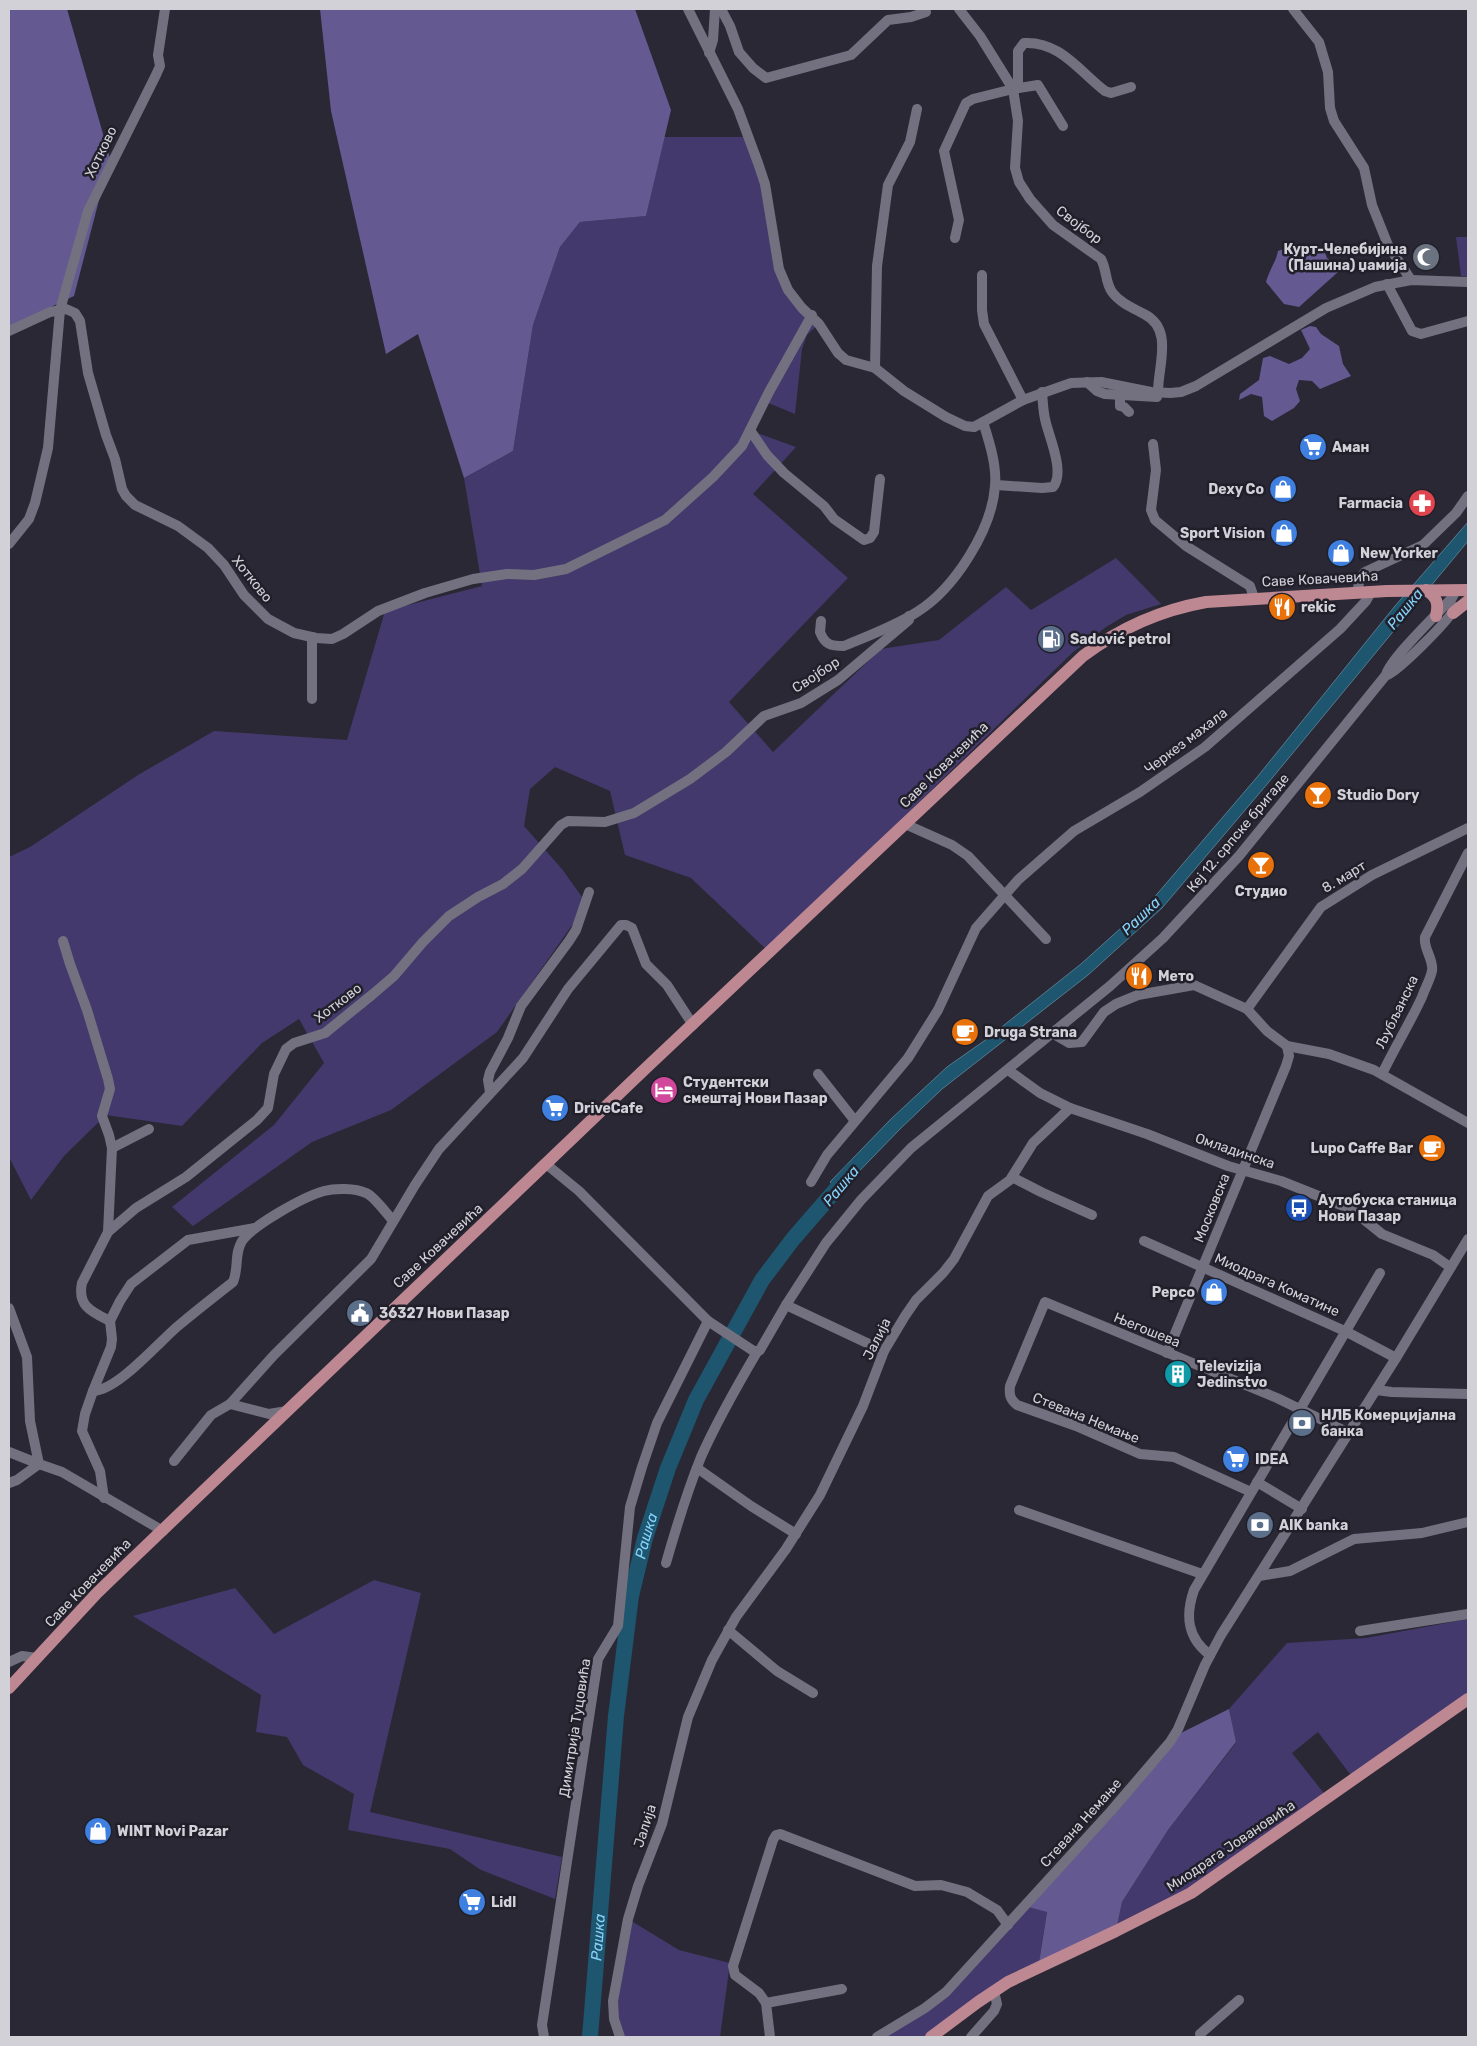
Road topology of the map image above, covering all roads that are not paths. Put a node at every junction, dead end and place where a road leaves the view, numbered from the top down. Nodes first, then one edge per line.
1 (166, 9) edge
2 (688, 9) edge
3 (715, 9) edge
4 (721, 9) edge
5 (959, 9) edge
6 (1293, 9) edge
7 (926, 12) dead end
8 (709, 53) junction
9 (1131, 87) dead end
10 (1016, 88) junction
11 (917, 109) dead end
12 (1063, 126) dead end
13 (955, 238) dead end
14 (982, 275) dead end
15 (1411, 280) junction
16 (1468, 282) edge
17 (1387, 284) junction
18 (60, 310) junction
19 (812, 315) junction
20 (1468, 321) edge
21 (9, 331) edge
22 (876, 368) junction
23 (1087, 382) junction
24 (1042, 392) junction
25 (1158, 392) junction
26 (1170, 394) junction
27 (1120, 396) junction
28 (1022, 400) junction
29 (1129, 412) dead end
30 (983, 422) junction
31 (750, 430) junction
32 (1153, 444) dead end
33 (880, 479) dead end
34 (996, 485) junction
35 (1468, 496) edge
36 (9, 544) edge
37 (1426, 590) junction
38 (1462, 590) edge
39 (1371, 592) junction
40 (1357, 593) junction
41 (1254, 598) junction
42 (1468, 601) edge
43 (1437, 610) junction
44 (1453, 613) junction
45 (910, 616) junction
46 (821, 621) dead end
47 (312, 637) junction
48 (1386, 676) junction
49 (312, 699) dead end
50 (656, 800) joint
51 (905, 824) junction
52 (1468, 828) edge
53 (1468, 853) edge
54 (589, 892) dead end
55 (1004, 895) junction
56 (1046, 939) dead end
57 (63, 941) dead end
58 (1247, 1009) junction
59 (694, 1025) junction
60 (1052, 1033) junction
61 (1287, 1046) junction
62 (1008, 1070) junction
63 (818, 1074) dead end
64 (1382, 1074) junction
65 (490, 1092) junction
66 (1070, 1108) junction
67 (855, 1121) junction
68 (1468, 1123) edge
69 (149, 1128) dead end
70 (112, 1148) junction
71 (546, 1164) junction
72 (1242, 1170) junction
73 (1012, 1177) junction
74 (811, 1182) dead end
75 (1092, 1214) dead end
76 (393, 1221) junction
77 (256, 1228) junction
78 (108, 1232) junction
79 (1468, 1239) edge
80 (1144, 1241) dead end
81 (1203, 1267) junction
82 (1450, 1267) junction
83 (1380, 1273) dead end
84 (1045, 1302) joint
85 (786, 1305) junction
86 (9, 1308) edge
87 (110, 1321) junction
88 (708, 1321) junction
89 (1347, 1332) junction
90 (752, 1350) junction
91 (884, 1351) junction
92 (1167, 1353) junction
93 (1396, 1358) junction
94 (93, 1390) junction
95 (1376, 1390) junction
96 (1468, 1394) edge
97 (230, 1404) junction
98 (1299, 1409) junction
99 (286, 1411) junction
100 (1349, 1433) junction
101 (9, 1452) edge
102 (174, 1461) dead end
103 (39, 1464) junction
104 (697, 1468) junction
105 (1257, 1482) junction
106 (9, 1484) edge
107 (1251, 1492) junction
108 (104, 1498) junction
109 (1302, 1509) junction
110 (1019, 1510) dead end
111 (1468, 1522) edge
112 (163, 1531) junction
113 (796, 1534) junction
114 (666, 1563) dead end
115 (1202, 1574) junction
116 (1259, 1576) junction
117 (1468, 1614) edge
118 (728, 1630) junction
119 (1360, 1631) dead end
120 (1210, 1655) junction
121 (37, 1658) junction
122 (9, 1662) edge
123 (9, 1688) edge
124 (813, 1693) dead end
125 (1468, 1699) edge
126 (1008, 1925) junction
127 (842, 1989) dead end
128 (994, 1990) junction
129 (1239, 2000) dead end
130 (766, 2003) junction
131 (1200, 2034) dead end
132 (544, 2037) edge
133 (620, 2037) edge
134 (770, 2037) edge
135 (878, 2037) edge
136 (931, 2037) edge
137 (972, 2037) edge

1 - 18 street, Хотково
2 - 8 street
3 - 8 street
4 - 7 street
5 - 10 street, Својбор
6 - 15 street
8 - 19 street
9 - 10 street, Својбор
10 - 12 street
10 - 13 street
10 - 25 street, Својбор
11 - 22 street
14 - 28 street
15 - 16 street
15 - 17 street
17 - 20 street
17 - 26 street
18 - 21 street
18 - 36 street, Хотково
18 - 47 street, Хотково
19 - 22 street
19 - 31 street
22 - 30 street
23 - 24 street
23 - 25 street
23 - 27 street
24 - 28 street
24 - 34 street
25 - 26 street
26 - 27 street
27 - 29 street
28 - 30 street
30 - 34 street, Својбор
31 - 33 street
31 - 47 street, Хотково
32 - 41 street, Саве Ковачевића
34 - 45 street, Својбор
35 - 40 street
37 - 38 main road, Саве Ковачевића
37 - 39 main road, Саве Ковачевића
37 - 43 main road
38 - 43 street, Кеј 12. српске бригаде
38 - 44 street
39 - 40 main road, Саве Ковачевића
39 - 55 street, Черкез махала
40 - 41 main road, Саве Ковачевића
41 - 51 main road, Саве Ковачевића
42 - 44 main road
43 - 48 street, Кеј 12. српске бригаде
44 - 48 street, Кеј 12. српске бригаде
45 - 46 street, Својбор
45 - 50 street, Својбор
47 - 49 street
48 - 60 street, Кеј 12. српске бригаде
50 - 78 street, Хотково
51 - 55 street
51 - 59 main road, Саве Ковачевића
52 - 58 street, 8. март
53 - 64 street, Љубљанска
54 - 65 street
55 - 56 street
55 - 67 street, Черкез махала
57 - 70 street
58 - 60 street
58 - 61 street
59 - 65 street
59 - 71 main road, Саве Ковачевића
60 - 62 street, Кеј 12. српске бригаде
61 - 64 street
61 - 72 street, Московска
62 - 66 street, Омладинска
62 - 85 street, Кеј 12. српске бригаде
63 - 67 street
64 - 68 street
65 - 76 street
66 - 72 street, Омладинска
66 - 73 street, Јалија
67 - 74 street, Черкез махала
69 - 70 street
70 - 78 street
71 - 88 street
71 - 99 main road, Саве Ковачевића
72 - 81 street, Московска
72 - 82 street, Омладинска
73 - 75 street
73 - 91 street, Јалија
76 - 77 street
76 - 97 street
77 - 87 street
77 - 94 street
78 - 87 street
79 - 82 street, Стевана Немање
80 - 81 street, Миодрага Коматине
81 - 89 street, Миодрага Коматине
81 - 92 street, Московска
82 - 93 street, Стевана Немање
83 - 89 street
84 - 92 street, Његошева
84 - 107 street, Стевана Немање
85 - 90 street, Кеј 12. српске бригаде
85 - 91 street
86 - 103 street
87 - 94 street
88 - 90 street
88 - 132 street, Димитрија Туцовића
89 - 93 street, Миодрага Коматине
89 - 98 street
90 - 104 street, Кеј 12. српске бригаде
91 - 113 street, Јалија
92 - 98 street, Његошева
93 - 95 street, Стевана Немање
94 - 108 street
95 - 96 street
95 - 100 street, Стевана Немање
97 - 99 street
97 - 102 street
98 - 100 street, Његошева
98 - 105 street
99 - 112 main road, Саве Ковачевића
100 - 109 street, Стевана Немање
101 - 103 street
103 - 106 street
103 - 108 street
104 - 113 street
104 - 114 street
105 - 107 street
105 - 109 street
107 - 115 street
108 - 112 street
109 - 116 street, Стевана Немање
110 - 115 street
111 - 116 street
112 - 121 main road, Саве Ковачевића
113 - 118 street, Јалија
115 - 120 street
116 - 120 street, Стевана Немање
117 - 119 street
118 - 124 street
118 - 133 street, Јалија
120 - 126 street, Стевана Немање
121 - 122 street
121 - 123 main road, Саве Ковачевића
125 - 128 main road, Миодрага Јовановића
126 - 130 street
126 - 135 street, Стевана Немање
127 - 130 street
128 - 136 main road, Миодрага Јовановића
128 - 137 street
129 - 131 street
130 - 134 street

